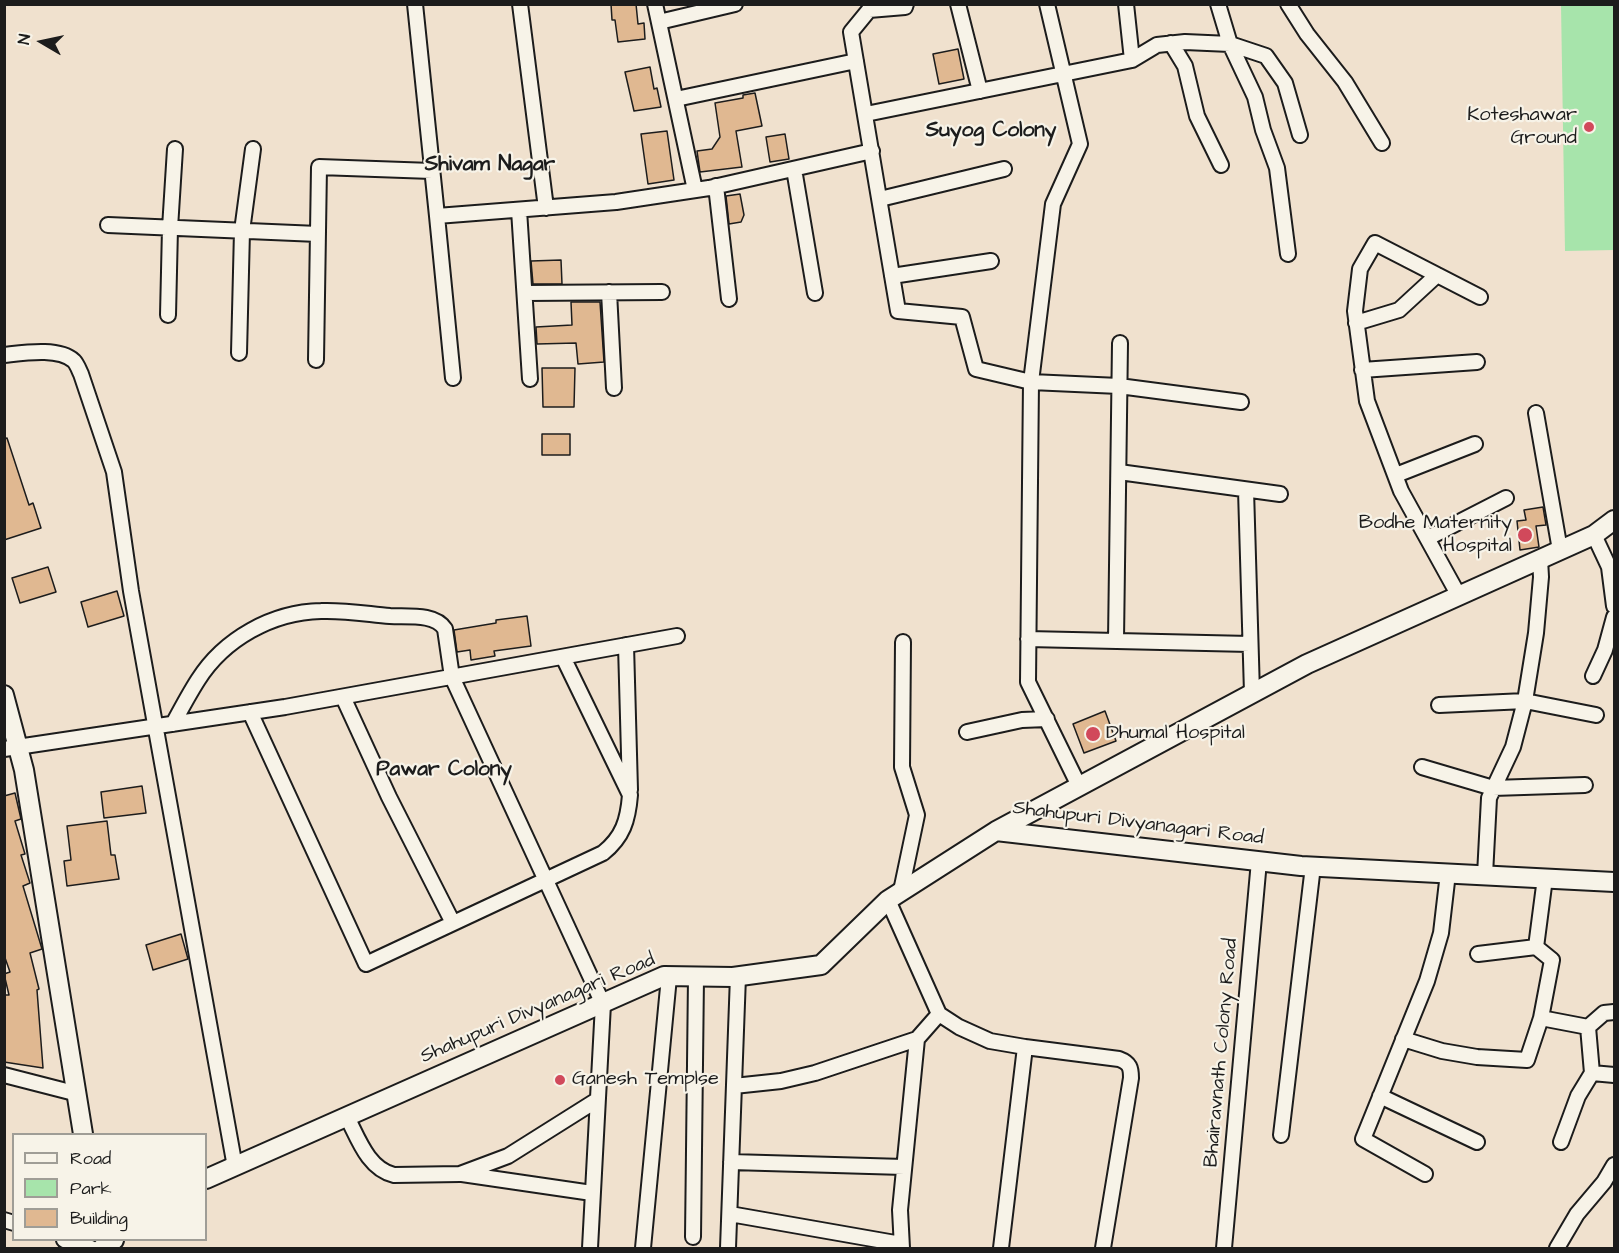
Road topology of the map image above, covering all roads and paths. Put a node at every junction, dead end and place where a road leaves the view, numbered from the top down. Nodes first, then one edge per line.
1 (415, 4) edge
2 (520, 4) edge
3 (655, 4) edge
4 (735, 4) edge
5 (906, 4) edge
6 (958, 4) edge
7 (1047, 4) edge
8 (1126, 4) edge
9 (1218, 4) edge
10 (1288, 4) edge
11 (659, 22) junction
12 (1172, 44) junction
13 (1230, 44) junction
14 (1132, 60) junction
15 (856, 61) junction
16 (1064, 74) junction
17 (981, 91) junction
18 (676, 99) junction
19 (866, 114) junction
20 (1300, 135) dead end
21 (1382, 143) dead end
22 (175, 149) dead end
23 (253, 149) dead end
24 (872, 151) junction
25 (1221, 165) dead end
26 (794, 169) junction
27 (1004, 169) dead end
28 (432, 171) junction
29 (716, 186) junction
30 (695, 190) junction
31 (880, 199) junction
32 (546, 208) junction
33 (519, 210) junction
34 (437, 216) junction
35 (108, 225) dead end
36 (170, 228) junction
37 (242, 231) junction
38 (318, 234) junction
39 (1288, 254) dead end
40 (991, 261) dead end
41 (1437, 275) junction
42 (892, 276) junction
43 (609, 292) junction
44 (662, 292) dead end
45 (525, 293) junction
46 (815, 293) dead end
47 (1480, 297) dead end
48 (729, 300) dead end
49 (168, 315) dead end
50 (1356, 324) junction
51 (1120, 344) dead end
52 (239, 353) dead end
53 (4, 355) edge
54 (316, 360) dead end
55 (1477, 362) dead end
56 (1362, 370) junction
57 (453, 378) dead end
58 (530, 379) dead end
59 (1031, 382) junction
60 (1119, 386) junction
61 (614, 388) dead end
62 (1241, 402) dead end
63 (1536, 413) dead end
64 (1475, 444) dead end
65 (1119, 472) junction
66 (1396, 476) junction
67 (1246, 490) junction
68 (1280, 494) dead end
69 (1506, 498) dead end
70 (1614, 520) edge
71 (1594, 535) junction
72 (1428, 538) junction
73 (1560, 550) junction
74 (1540, 559) junction
75 (1459, 596) junction
76 (1614, 606) edge
77 (1614, 617) edge
78 (677, 636) dead end
79 (1028, 639) junction
80 (1116, 640) junction
81 (903, 642) dead end
82 (1250, 644) junction
83 (626, 645) junction
84 (563, 657) junction
85 (1593, 676) dead end
86 (452, 677) junction
87 (1252, 693) junction
88 (4, 694) edge
89 (343, 697) junction
90 (1525, 701) junction
91 (1439, 705) dead end
92 (250, 712) junction
93 (1596, 715) dead end
94 (1047, 719) junction
95 (172, 724) junction
96 (155, 726) junction
97 (967, 732) dead end
98 (11, 748) edge
99 (1422, 767) dead end
100 (1585, 785) dead end
101 (1079, 786) junction
102 (1493, 788) junction
103 (630, 795) junction
104 (996, 831) junction
105 (1259, 861) junction
106 (1313, 867) junction
107 (1448, 873) junction
108 (1485, 875) junction
109 (1545, 878) junction
110 (545, 879) junction
111 (1614, 882) edge
112 (894, 896) junction
113 (453, 923) junction
114 (1536, 947) junction
115 (1478, 954) dead end
116 (696, 976) junction
117 (738, 976) junction
118 (669, 977) junction
119 (603, 1004) junction
120 (1614, 1012) edge
121 (939, 1014) junction
122 (1541, 1018) junction
123 (1588, 1027) junction
124 (917, 1039) junction
125 (1403, 1039) junction
126 (1024, 1047) junction
127 (1592, 1073) junction
128 (4, 1075) edge
129 (1614, 1075) edge
130 (734, 1086) junction
131 (78, 1094) junction
132 (1380, 1096) junction
133 (597, 1100) junction
134 (347, 1117) junction
135 (83, 1133) edge
136 (1281, 1135) dead end
137 (1477, 1142) dead end
138 (1561, 1142) dead end
139 (731, 1162) junction
140 (1614, 1165) edge
141 (235, 1167) junction
142 (904, 1167) junction
143 (460, 1174) junction
144 (1425, 1174) dead end
145 (207, 1179) edge
146 (592, 1193) junction
147 (730, 1214) junction
148 (693, 1237) dead end
149 (70, 1241) edge
150 (901, 1246) edge
151 (91, 1248) edge
152 (590, 1248) edge
153 (643, 1248) edge
154 (728, 1248) edge
155 (1001, 1248) edge
156 (1103, 1248) edge
157 (1224, 1248) edge
158 (1557, 1248) edge

1 - 28 street
2 - 32 street
3 - 11 street
4 - 11 street
5 - 15 street
6 - 17 street
7 - 16 street
8 - 14 street
9 - 13 street
10 - 21 street
11 - 18 street
12 - 13 street
12 - 14 street
12 - 25 street
13 - 20 street
13 - 39 street
14 - 16 street
15 - 18 street
15 - 19 street
16 - 17 street
16 - 59 street
17 - 19 street
18 - 30 street
19 - 24 street
22 - 36 street
23 - 37 street
24 - 26 street
24 - 31 street
26 - 29 street
26 - 46 street
27 - 31 street
28 - 34 street
28 - 38 street
29 - 30 street
29 - 48 street
30 - 32 street
31 - 42 street
32 - 33 street
33 - 34 street
33 - 45 street
34 - 57 street
35 - 36 street
36 - 37 street
36 - 49 street
37 - 38 street
37 - 52 street
38 - 54 street
40 - 42 street
41 - 47 street
41 - 50 street
41 - 50 street
42 - 59 street
43 - 44 street
43 - 45 street
43 - 61 street
45 - 58 street
50 - 56 street
51 - 60 street
53 - 96 street
55 - 56 street
56 - 66 street
59 - 60 street
59 - 79 street
60 - 62 street
60 - 65 street
63 - 73 street
64 - 66 street
65 - 67 street
65 - 80 street
66 - 72 street
67 - 68 street
67 - 82 street
69 - 72 street
70 - 71 main road
71 - 73 main road
71 - 76 street
72 - 75 street
73 - 74 main road
74 - 75 main road
74 - 90 street
75 - 87 main road
77 - 85 street
78 - 83 street
79 - 80 street
79 - 94 street
80 - 82 street
81 - 112 street
82 - 87 street
83 - 84 street
83 - 103 street
84 - 86 street
84 - 103 street
86 - 89 street
86 - 95 street
86 - 110 street
87 - 101 main road
88 - 98 main road
89 - 92 street
89 - 113 street
90 - 91 street
90 - 93 street
90 - 102 street
92 - 95 street
92 - 113 street
94 - 97 street
94 - 101 street
95 - 96 street
96 - 98 street
96 - 141 street
98 - 131 main road
99 - 102 street
100 - 102 street
101 - 104 main road
102 - 108 street
103 - 110 street
104 - 105 main road, Shahupuri Divyanagari Road
104 - 112 main road, Shahupuri Divyanagari Road
105 - 106 main road, Shahupuri Divyanagari Road
105 - 157 street, Bhairavnath Colony Road
106 - 107 main road, Shahupuri Divyanagari Road
106 - 136 street
107 - 108 main road, Shahupuri Divyanagari Road
107 - 125 street
108 - 109 main road, Shahupuri Divyanagari Road
109 - 111 main road, Shahupuri Divyanagari Road
109 - 114 street
110 - 113 street
110 - 119 street
112 - 117 main road, Shahupuri Divyanagari Road
112 - 121 street
114 - 115 street
114 - 122 street
116 - 117 main road, Shahupuri Divyanagari Road
116 - 118 main road, Shahupuri Divyanagari Road
116 - 148 street
117 - 130 street
118 - 119 main road, Shahupuri Divyanagari Road
118 - 153 street
119 - 133 street
119 - 134 main road, Shahupuri Divyanagari Road
120 - 123 street
121 - 124 street
121 - 126 street
122 - 123 street
122 - 125 street
123 - 127 street
124 - 130 street
124 - 142 street
125 - 132 street
126 - 155 street
126 - 156 street
127 - 129 street
127 - 138 street
128 - 131 street
130 - 139 street
131 - 135 main road
132 - 137 street
132 - 144 street
133 - 143 street
133 - 146 street
134 - 141 main road, Shahupuri Divyanagari Road
134 - 143 street
139 - 142 street
139 - 147 street
140 - 158 street
141 - 145 main road, Shahupuri Divyanagari Road
142 - 150 street
143 - 146 street
146 - 152 street
147 - 150 street
147 - 154 street
149 - 151 street

